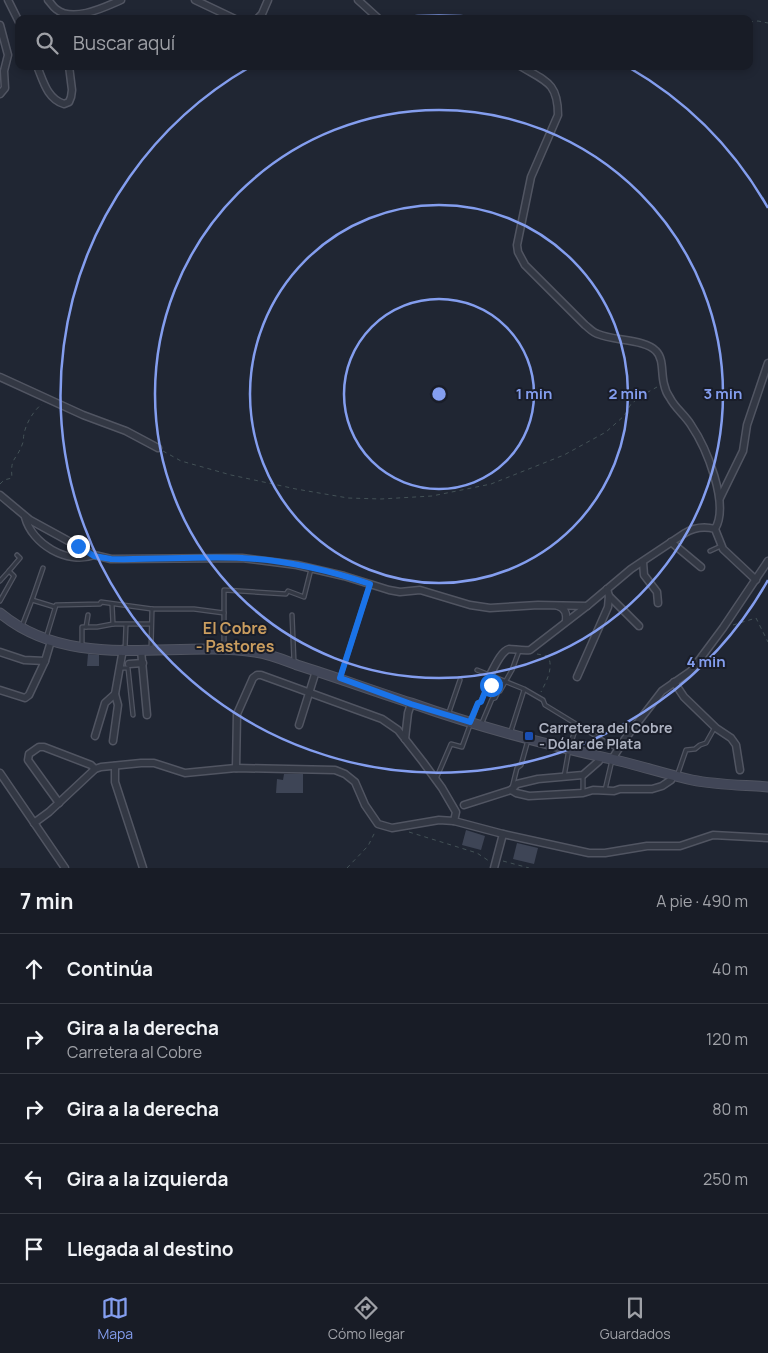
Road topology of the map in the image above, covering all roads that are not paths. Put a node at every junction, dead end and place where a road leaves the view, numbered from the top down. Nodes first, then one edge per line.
1 (8, 0) edge
2 (48, 0) edge
3 (121, 0) edge
4 (195, 0) edge
5 (268, 0) edge
6 (358, 0) edge
7 (57, 10) junction
8 (16, 15) edge
9 (59, 15) edge
10 (227, 15) edge
11 (261, 15) edge
12 (375, 15) edge
13 (0, 25) edge
14 (39, 70) edge
15 (69, 70) edge
16 (527, 70) edge
17 (0, 94) edge
18 (768, 363) edge
19 (0, 378) edge
20 (158, 448) road end
21 (0, 495) edge
22 (719, 499) junction
23 (25, 516) junction
24 (715, 529) junction
25 (672, 542) junction
26 (722, 546) junction
27 (710, 551) dead end
28 (17, 555) dead end
29 (94, 556) junction
30 (768, 561) edge
31 (643, 562) junction
32 (701, 567) dead end
33 (44, 568) dead end
34 (311, 568) junction
35 (8, 571) junction
36 (756, 580) junction
37 (0, 581) edge
38 (370, 584) junction
39 (608, 592) junction
40 (32, 600) junction
41 (0, 601) edge
42 (658, 603) dead end
43 (112, 604) junction
44 (556, 605) junction
45 (587, 606) junction
46 (55, 607) junction
47 (152, 609) junction
48 (0, 613) edge
49 (224, 613) junction
50 (88, 615) dead end
51 (292, 615) dead end
52 (566, 622) junction
53 (113, 624) junction
54 (151, 624) junction
55 (126, 625) junction
56 (639, 626) dead end
57 (21, 627) junction
58 (86, 627) junction
59 (48, 640) junction
60 (82, 648) junction
61 (124, 650) junction
62 (146, 650) junction
63 (224, 650) junction
64 (519, 651) junction
65 (0, 652) edge
66 (44, 661) junction
67 (143, 663) junction
68 (294, 663) junction
69 (129, 664) dead end
70 (119, 668) junction
71 (316, 670) junction
72 (477, 670) dead end
73 (492, 676) junction
74 (577, 677) dead end
75 (340, 678) junction
76 (460, 680) dead end
77 (506, 682) junction
78 (674, 682) junction
79 (524, 689) junction
80 (0, 690) edge
81 (309, 692) junction
82 (115, 694) junction
83 (411, 704) junction
84 (133, 715) dead end
85 (147, 715) dead end
86 (448, 715) junction
87 (470, 722) junction
88 (577, 724) junction
89 (299, 725) dead end
90 (480, 725) junction
91 (715, 727) junction
92 (510, 734) junction
93 (95, 736) dead end
94 (406, 739) junction
95 (528, 740) junction
96 (113, 741) dead end
97 (569, 749) junction
98 (618, 749) junction
99 (600, 757) junction
100 (612, 759) junction
101 (115, 766) junction
102 (236, 768) junction
103 (95, 769) junction
104 (740, 770) dead end
105 (0, 773) edge
106 (583, 775) junction
107 (675, 776) junction
108 (564, 778) junction
109 (436, 780) junction
110 (768, 787) edge
111 (511, 790) junction
112 (605, 791) junction
113 (583, 793) junction
114 (59, 803) junction
115 (464, 805) dead end
116 (454, 821) junction
117 (34, 823) junction
118 (503, 834) junction
119 (768, 838) edge
120 (494, 867) edge
121 (65, 868) edge
122 (143, 868) edge

1 - 8 street
2 - 7 street
3 - 7 street
4 - 10 street
5 - 11 street
6 - 12 street
7 - 9 street
13 - 17 street
14 - 15 street
16 - 22 street
18 - 22 street
19 - 20 street
21 - 23 street
22 - 24 street
23 - 29 street
23 - 29 street
24 - 25 street
24 - 26 street
25 - 31 street
25 - 32 street
26 - 27 lane
26 - 36 street
28 - 35 lane
29 - 34 street
30 - 36 street
31 - 39 street
31 - 42 street
33 - 40 lane
34 - 38 street
34 - 49 lane
35 - 37 lane
35 - 41 lane
36 - 78 street
38 - 44 street
38 - 75 lane
39 - 45 street
39 - 56 street
39 - 74 street
40 - 46 lane
40 - 57 lane
43 - 46 lane
43 - 47 lane
43 - 53 lane
44 - 45 street
44 - 52 street
45 - 52 street
46 - 59 lane
47 - 49 lane
47 - 54 lane
48 - 57 street
49 - 63 lane
50 - 58 lane
51 - 68 lane
52 - 64 street
53 - 55 lane
53 - 58 lane
54 - 55 lane
54 - 62 lane
55 - 61 lane
57 - 59 street
58 - 60 lane
59 - 60 street
59 - 66 street
60 - 61 street
61 - 62 street
61 - 70 street
62 - 63 street
62 - 67 street
63 - 68 street
64 - 73 street
64 - 77 lane
65 - 66 street
66 - 80 street
67 - 69 street
67 - 85 street
68 - 71 street
70 - 82 street
70 - 84 lane
71 - 75 street
71 - 81 street
72 - 73 lane
73 - 77 lane
73 - 87 lane
75 - 83 street
76 - 86 lane
77 - 79 lane
77 - 90 lane
78 - 91 street
78 - 98 street
79 - 88 lane
79 - 92 lane
81 - 89 street
81 - 94 street
81 - 102 street
82 - 93 street
82 - 96 street
83 - 86 street
83 - 94 street
86 - 87 street
87 - 90 street
87 - 109 lane
88 - 97 lane
88 - 98 lane
90 - 92 street
91 - 104 street
91 - 107 lane
92 - 95 street
94 - 109 street
95 - 97 street
95 - 111 lane
97 - 99 street
97 - 108 lane
98 - 100 street
99 - 100 street
99 - 106 street
100 - 107 street
100 - 112 lane
101 - 102 street
101 - 103 street
101 - 122 street
102 - 116 street
103 - 114 street
103 - 114 street
105 - 117 street
106 - 108 street
106 - 113 lane
107 - 110 street
107 - 112 street
108 - 111 street
109 - 116 street
111 - 113 street
111 - 115 street
112 - 113 street
114 - 117 street
116 - 118 street
117 - 121 street
118 - 119 street
118 - 120 street

